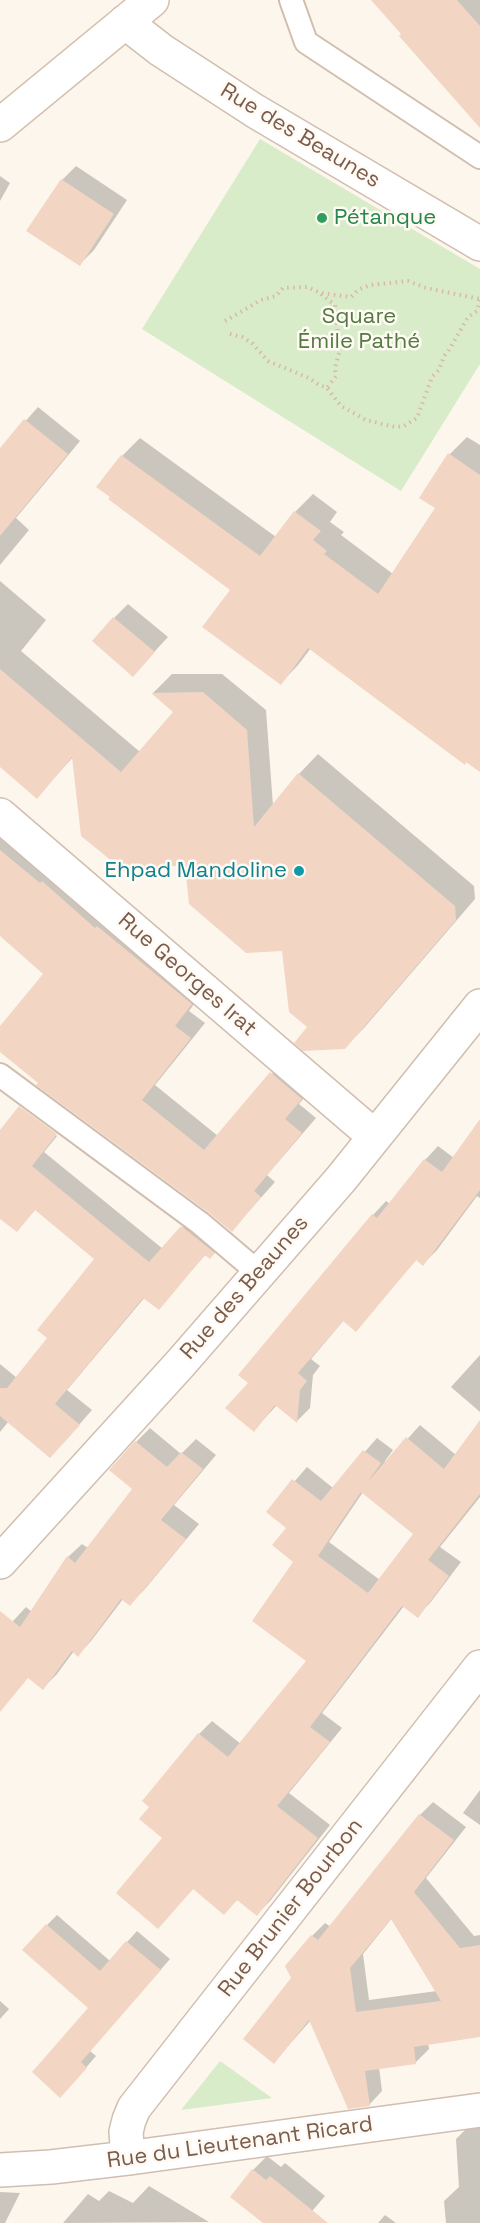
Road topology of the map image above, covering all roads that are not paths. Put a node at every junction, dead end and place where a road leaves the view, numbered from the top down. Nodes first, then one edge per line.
1 (152, 0) edge
2 (291, 0) edge
3 (124, 21) junction
4 (0, 124) edge
5 (480, 157) edge
6 (480, 244) edge
7 (0, 814) edge
8 (480, 1006) edge
9 (0, 1075) edge
10 (374, 1136) junction
11 (259, 1273) junction
12 (0, 1562) edge
13 (480, 1667) edge
14 (480, 2110) edge
15 (128, 2158) junction
16 (0, 2169) edge

1 - 3 street
2 - 5 lane
3 - 4 street
3 - 6 street, Rue des Beaunes
7 - 10 street, Rue Georges Irat
8 - 10 street, Rue des Beaunes
9 - 11 lane
10 - 11 street, Rue des Beaunes
11 - 12 street, Rue des Beaunes
13 - 15 street, Rue Brunier Bourbon
14 - 15 street, Rue du Lieutenant Ricard
15 - 16 street, Rue du Lieutenant Ricard

